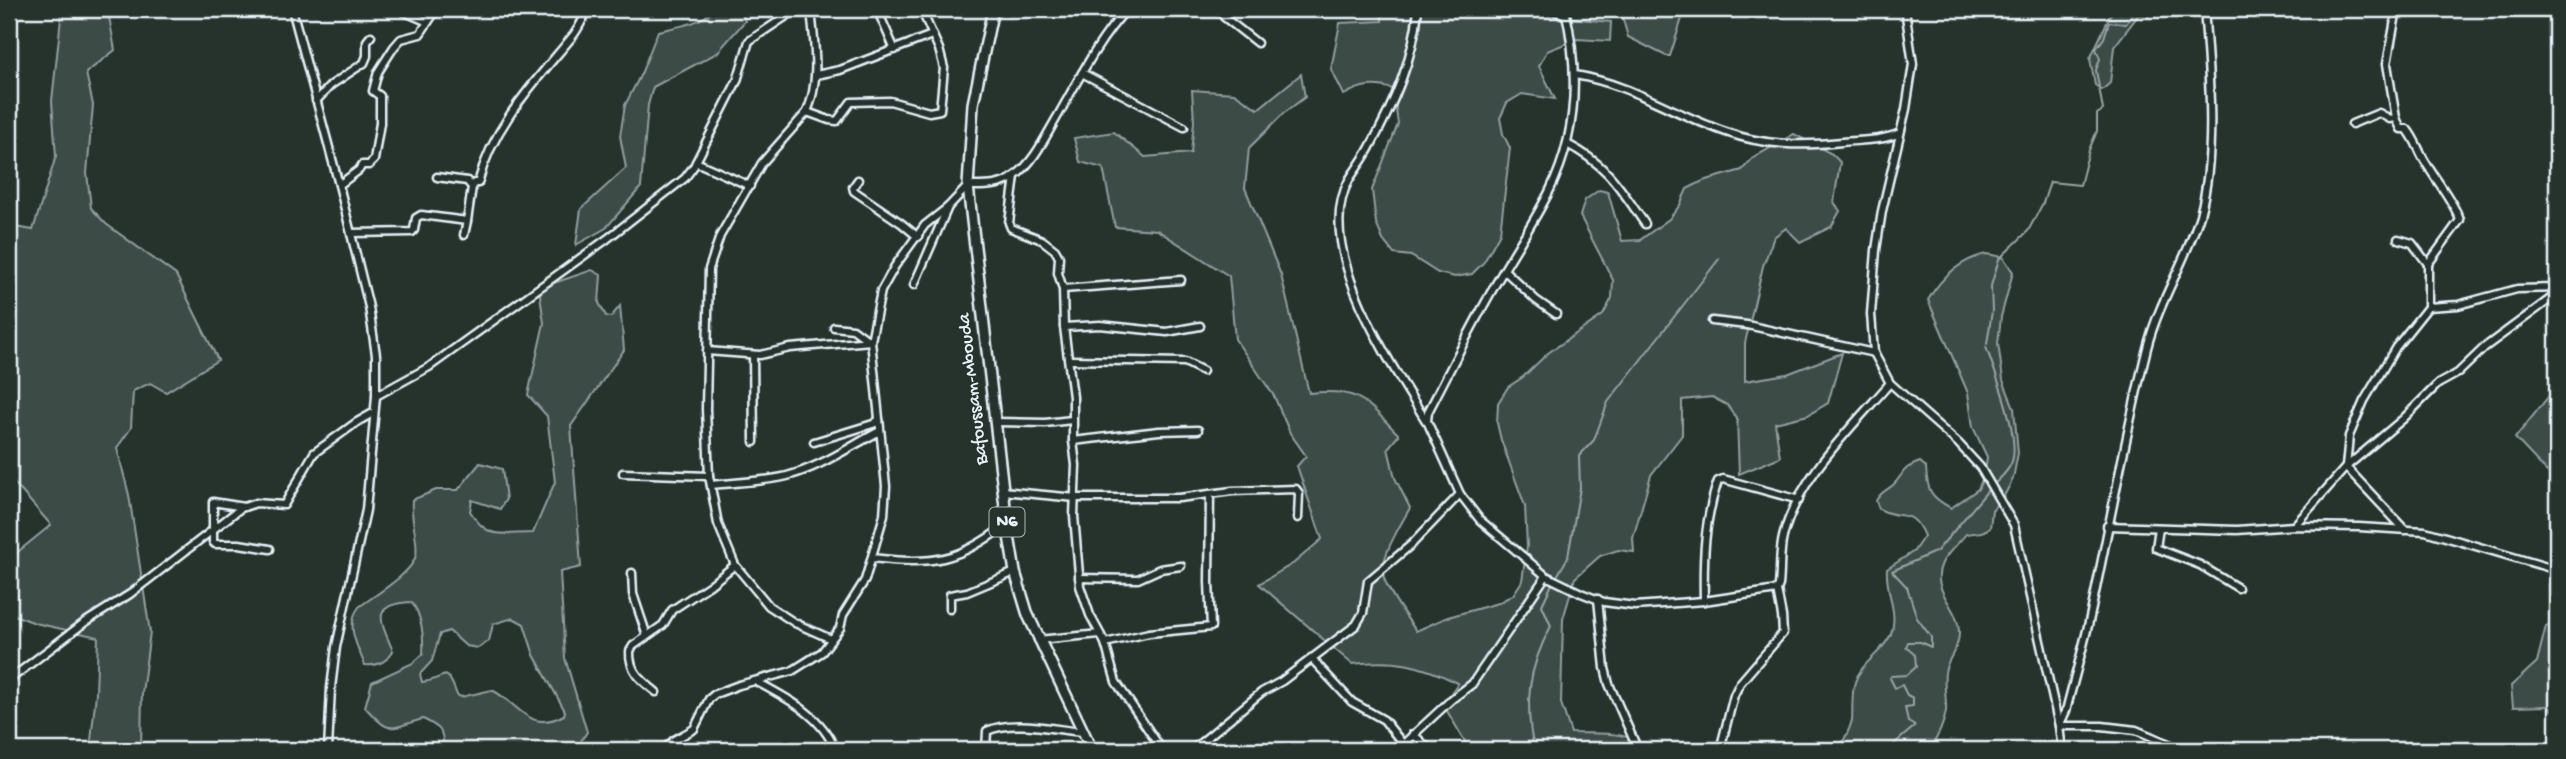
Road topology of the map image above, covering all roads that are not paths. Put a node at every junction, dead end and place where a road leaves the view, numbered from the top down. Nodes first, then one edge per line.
1 (292, 9) edge
2 (398, 9) edge
3 (437, 9) edge
4 (588, 9) edge
5 (797, 9) edge
6 (811, 9) edge
7 (818, 9) edge
8 (833, 9) edge
9 (877, 9) edge
10 (921, 9) edge
11 (1127, 9) edge
12 (1223, 9) edge
13 (1418, 9) edge
14 (1550, 9) edge
15 (1905, 9) edge
16 (2204, 9) edge
17 (2397, 9) edge
18 (990, 11) edge
19 (1566, 12) edge
20 (428, 22) junction
21 (932, 34) junction
22 (371, 36) dead end
23 (1257, 43) dead end
24 (895, 50) junction
25 (1082, 73) junction
26 (816, 75) junction
27 (1575, 75) junction
28 (316, 101) junction
29 (807, 111) junction
30 (2396, 118) junction
31 (2352, 124) dead end
32 (1184, 127) dead end
33 (1900, 133) junction
34 (1567, 144) junction
35 (696, 162) junction
36 (1015, 176) junction
37 (436, 177) dead end
38 (858, 180) dead end
39 (340, 186) junction
40 (750, 186) junction
41 (968, 186) junction
42 (472, 187) junction
43 (948, 207) junction
44 (467, 220) junction
45 (1645, 224) dead end
46 (351, 233) junction
47 (464, 236) dead end
48 (918, 237) junction
49 (2398, 239) dead end
50 (2428, 264) junction
51 (1504, 270) junction
52 (1181, 280) dead end
53 (914, 285) dead end
54 (2557, 288) edge
55 (1063, 289) junction
56 (2557, 294) edge
57 (2428, 307) junction
58 (1556, 314) dead end
59 (1712, 321) dead end
60 (1200, 326) dead end
61 (834, 327) dead end
62 (1064, 327) junction
63 (870, 341) junction
64 (707, 351) junction
65 (1874, 353) junction
66 (752, 355) junction
67 (1070, 360) junction
68 (1203, 371) dead end
69 (1890, 383) junction
70 (376, 396) junction
71 (373, 413) junction
72 (879, 420) junction
73 (1072, 420) junction
74 (1427, 421) junction
75 (995, 422) junction
76 (1198, 430) dead end
77 (880, 432) junction
78 (1073, 441) junction
79 (754, 442) dead end
80 (814, 442) dead end
81 (2346, 467) junction
82 (623, 473) dead end
83 (709, 476) junction
84 (711, 485) junction
85 (1003, 491) junction
86 (1210, 494) junction
87 (1460, 494) junction
88 (1076, 498) junction
89 (1799, 500) junction
90 (244, 507) junction
91 (1298, 518) dead end
92 (1007, 524) junction
93 (2107, 526) junction
94 (2294, 526) junction
95 (2159, 528) junction
96 (213, 530) junction
97 (2405, 530) junction
98 (270, 550) dead end
99 (872, 558) junction
100 (735, 565) junction
101 (1181, 566) dead end
102 (2557, 570) edge
103 (1015, 572) junction
104 (632, 573) dead end
105 (1546, 576) junction
106 (1079, 578) junction
107 (2238, 588) dead end
108 (1776, 590) junction
109 (1598, 599) junction
110 (1704, 601) junction
111 (950, 609) dead end
112 (1100, 634) junction
113 (647, 636) junction
114 (831, 639) junction
115 (1038, 640) junction
116 (1105, 643) junction
117 (1311, 658) junction
118 (9, 680) edge
119 (756, 681) junction
120 (656, 692) dead end
121 (2059, 726) junction
122 (1083, 732) junction
123 (1413, 734) junction
124 (1403, 744) junction
125 (328, 750) edge
126 (663, 750) edge
127 (835, 750) edge
128 (986, 750) edge
129 (1092, 750) edge
130 (1162, 750) edge
131 (1192, 750) edge
132 (1396, 750) edge
133 (1430, 750) edge
134 (1638, 750) edge
135 (1720, 750) edge
136 (2062, 750) edge
137 (2183, 750) edge

1 - 28 street
2 - 20 street
3 - 20 street
4 - 42 street
5 - 35 street
6 - 26 street
7 - 8 street
9 - 24 street
10 - 21 street
11 - 25 street
12 - 23 street
13 - 74 street
14 - 19 street
15 - 33 street
16 - 93 street
17 - 30 street
18 - 41 highway, Bafoussam-Mbouda / N6
19 - 27 street
20 - 39 street
21 - 24 street
21 - 29 street
22 - 28 street
24 - 26 street
25 - 32 street
25 - 36 street
26 - 29 street
27 - 33 street
27 - 34 street
28 - 39 street
29 - 40 street
30 - 31 street
30 - 50 street
33 - 65 street
34 - 45 street
34 - 51 street
35 - 40 street
35 - 70 street
36 - 41 street
36 - 55 street
37 - 42 street
38 - 48 street
39 - 46 street
40 - 64 street
41 - 43 street
41 - 75 highway, Bafoussam-Mbouda / N6
42 - 44 street
43 - 48 street
43 - 53 street
44 - 46 street
44 - 47 street
46 - 70 street
48 - 63 street
49 - 50 street
50 - 57 street
51 - 58 street
51 - 74 street
52 - 55 street
54 - 57 street
55 - 62 street
56 - 81 street
57 - 81 street
59 - 65 street
60 - 62 street
61 - 63 street
62 - 67 street
63 - 66 street
63 - 72 street
64 - 66 street
64 - 83 street
65 - 69 street
66 - 79 street
67 - 68 street
67 - 73 street
69 - 89 street
69 - 121 street
70 - 71 street
71 - 90 street
71 - 125 street
72 - 77 street
72 - 80 street
73 - 75 street
73 - 78 street
74 - 87 street
75 - 85 highway, Bafoussam-Mbouda / N6
76 - 78 street
77 - 84 street
77 - 99 street
78 - 88 street
81 - 94 street
81 - 97 street
82 - 83 street
83 - 84 street
84 - 100 street
85 - 88 street
85 - 92 highway, Bafoussam-Mbouda / N6
86 - 88 street
86 - 91 street
86 - 116 street
87 - 105 street
87 - 117 street
88 - 106 street
89 - 108 street
89 - 110 street
90 - 96 street
90 - 96 street
92 - 99 street
92 - 103 highway, Bafoussam-Mbouda / N6
93 - 95 street
93 - 121 street
94 - 95 street
94 - 97 street
95 - 107 street
96 - 98 street
96 - 118 street
97 - 102 street
99 - 114 street
100 - 113 street
100 - 114 street
101 - 106 street
103 - 111 street
103 - 115 highway, Bafoussam-Mbouda / N6
104 - 113 street
105 - 109 street
105 - 123 street
106 - 112 street
108 - 110 street
108 - 135 street
109 - 110 street
109 - 134 street
112 - 115 street
112 - 116 street
113 - 120 street
114 - 119 street
115 - 122 highway, Bafoussam-Mbouda / N6
116 - 130 street
117 - 124 street
117 - 131 street
119 - 126 street
119 - 127 street
121 - 136 street
121 - 137 street
122 - 128 street
122 - 129 highway, Bafoussam-Mbouda / N6
123 - 124 street
123 - 133 street
124 - 132 street

